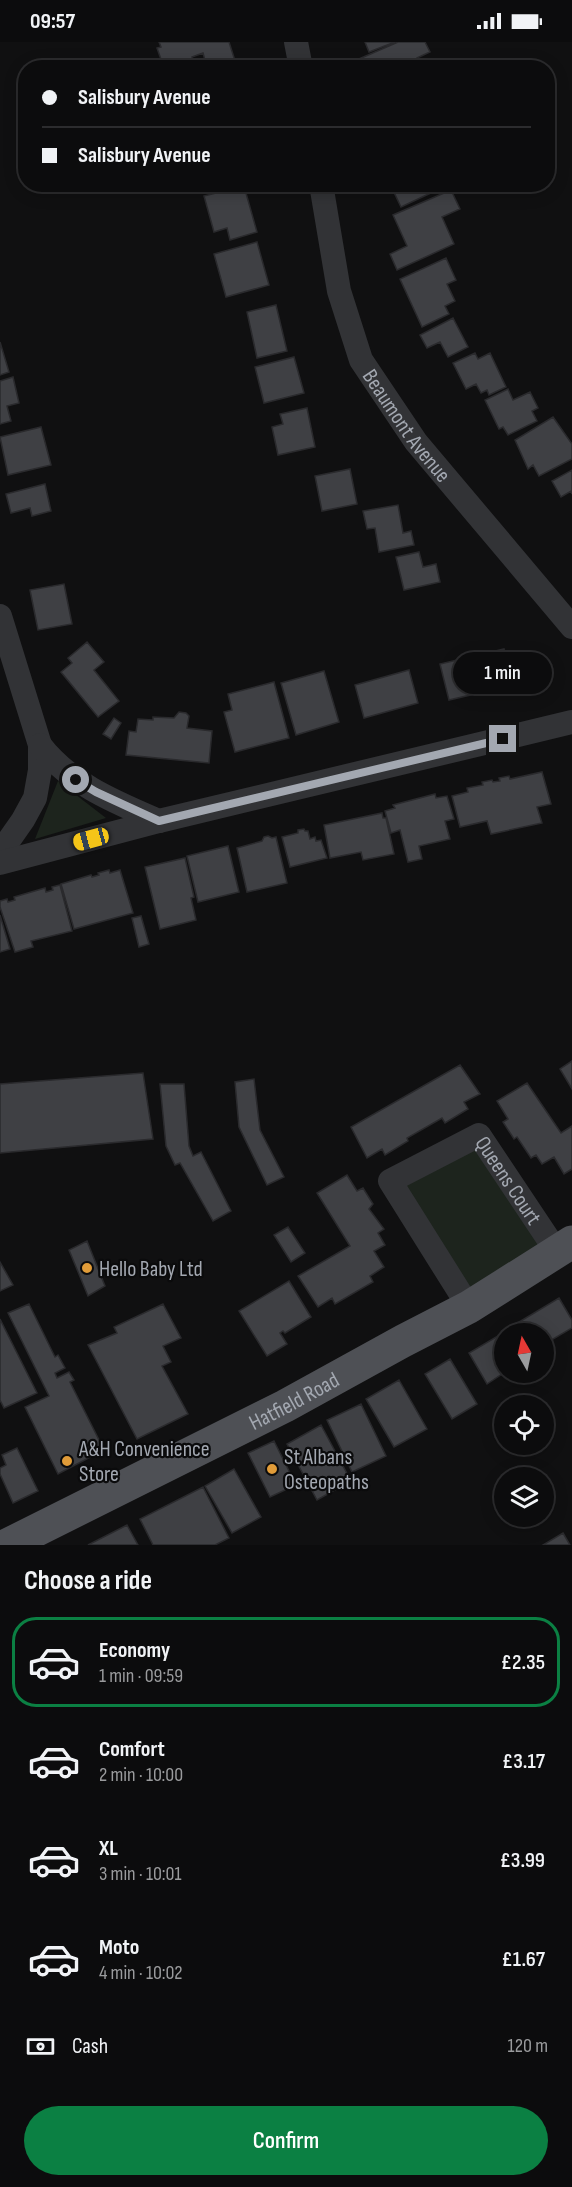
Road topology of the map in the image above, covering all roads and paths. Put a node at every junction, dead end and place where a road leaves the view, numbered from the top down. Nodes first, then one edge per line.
1 (296, 42) edge
2 (299, 60) edge
3 (322, 192) edge
4 (0, 616) edge
5 (572, 627) edge
6 (572, 722) edge
7 (40, 745) junction
8 (159, 821) junction
9 (0, 853) edge
10 (0, 863) edge
11 (565, 1247) edge
12 (469, 1307) junction
13 (7, 1545) edge

1 - 2 street
3 - 5 street, Beaumont Avenue
4 - 7 street
6 - 8 street
7 - 8 street
7 - 9 street
8 - 10 street
11 - 12 main road, Hatfield Road
11 - 12 street, Queens Court
12 - 13 main road, Hatfield Road

